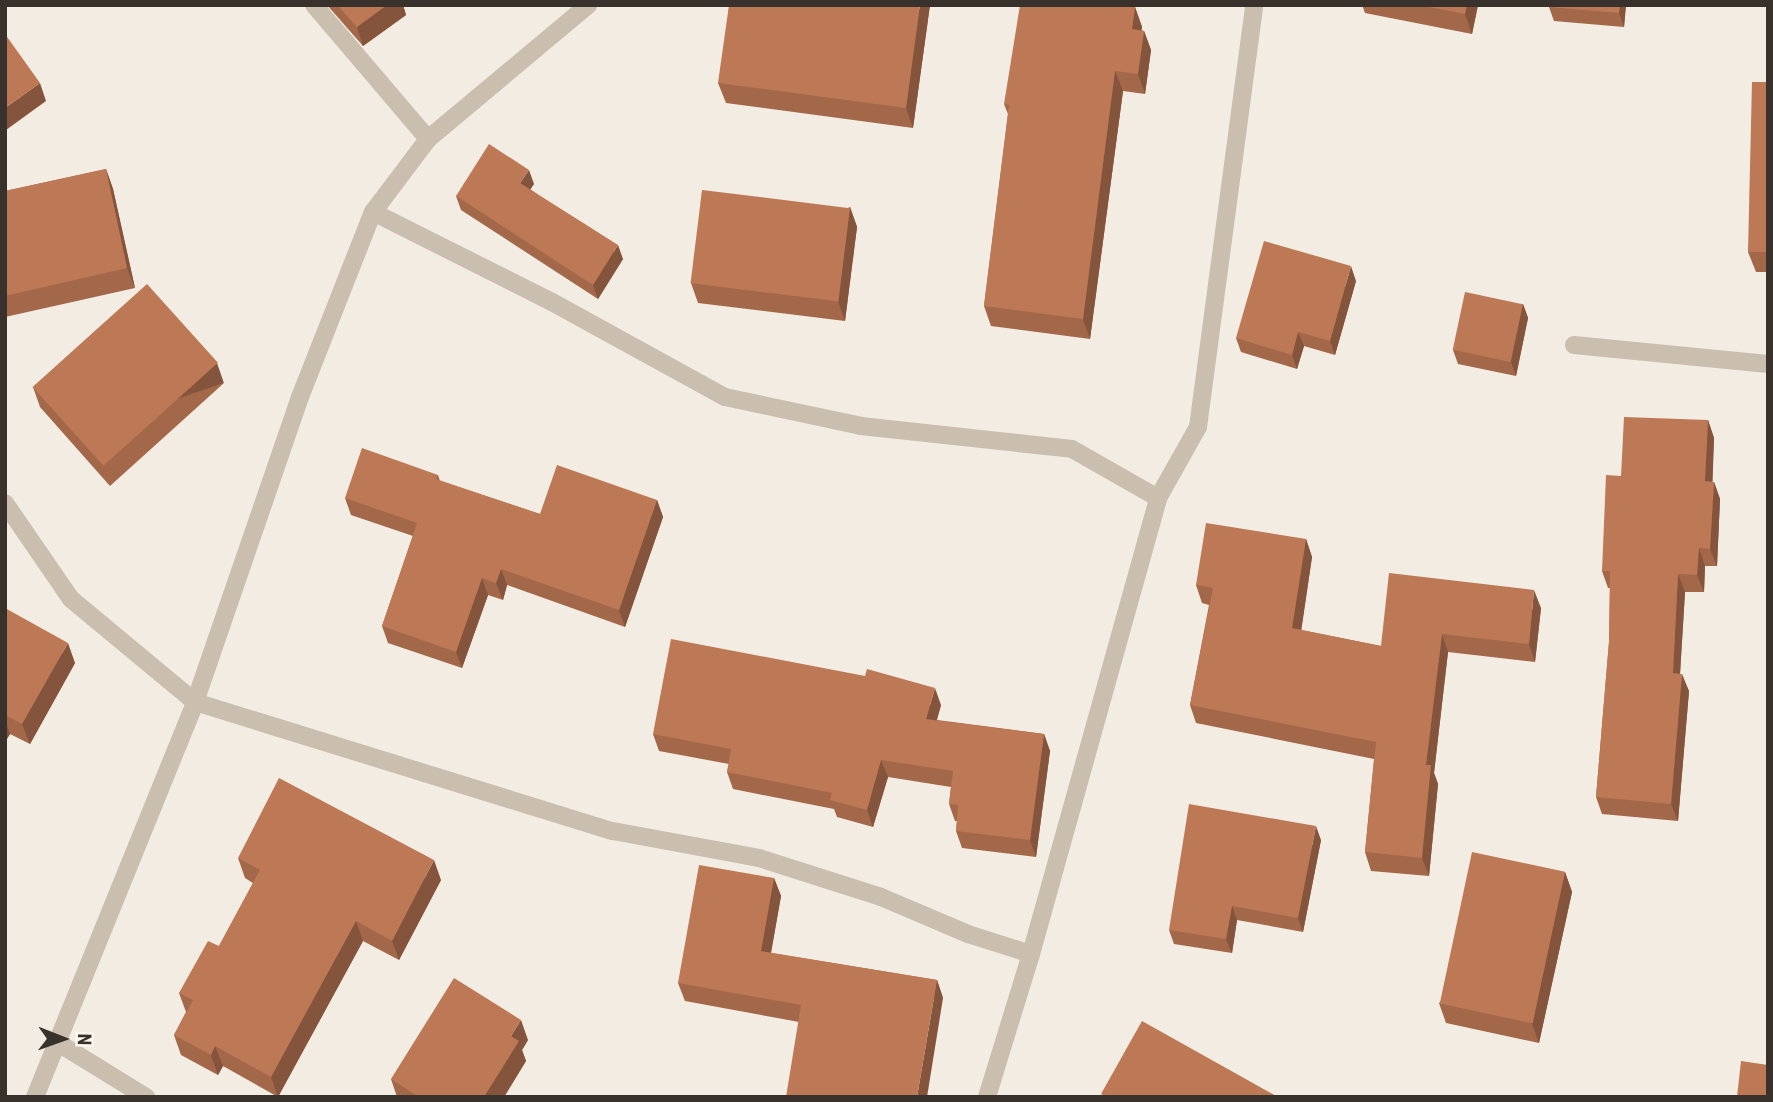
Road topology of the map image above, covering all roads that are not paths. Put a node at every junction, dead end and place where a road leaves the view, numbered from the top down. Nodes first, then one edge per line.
1 (314, 5) edge
2 (588, 5) edge
3 (1254, 5) edge
4 (428, 139) junction
5 (373, 212) junction
6 (1574, 345) dead end
7 (1768, 364) edge
8 (1158, 498) junction
9 (5, 503) edge
10 (195, 702) junction
11 (1031, 954) junction
12 (55, 1041) junction
13 (35, 1097) edge
14 (146, 1097) edge
15 (987, 1097) edge

1 - 4 street
2 - 4 street
3 - 8 street
4 - 5 street
5 - 8 street
5 - 10 street
6 - 7 street
8 - 11 street
9 - 10 street
10 - 11 street
10 - 12 street
11 - 15 street
12 - 13 street
12 - 14 street

